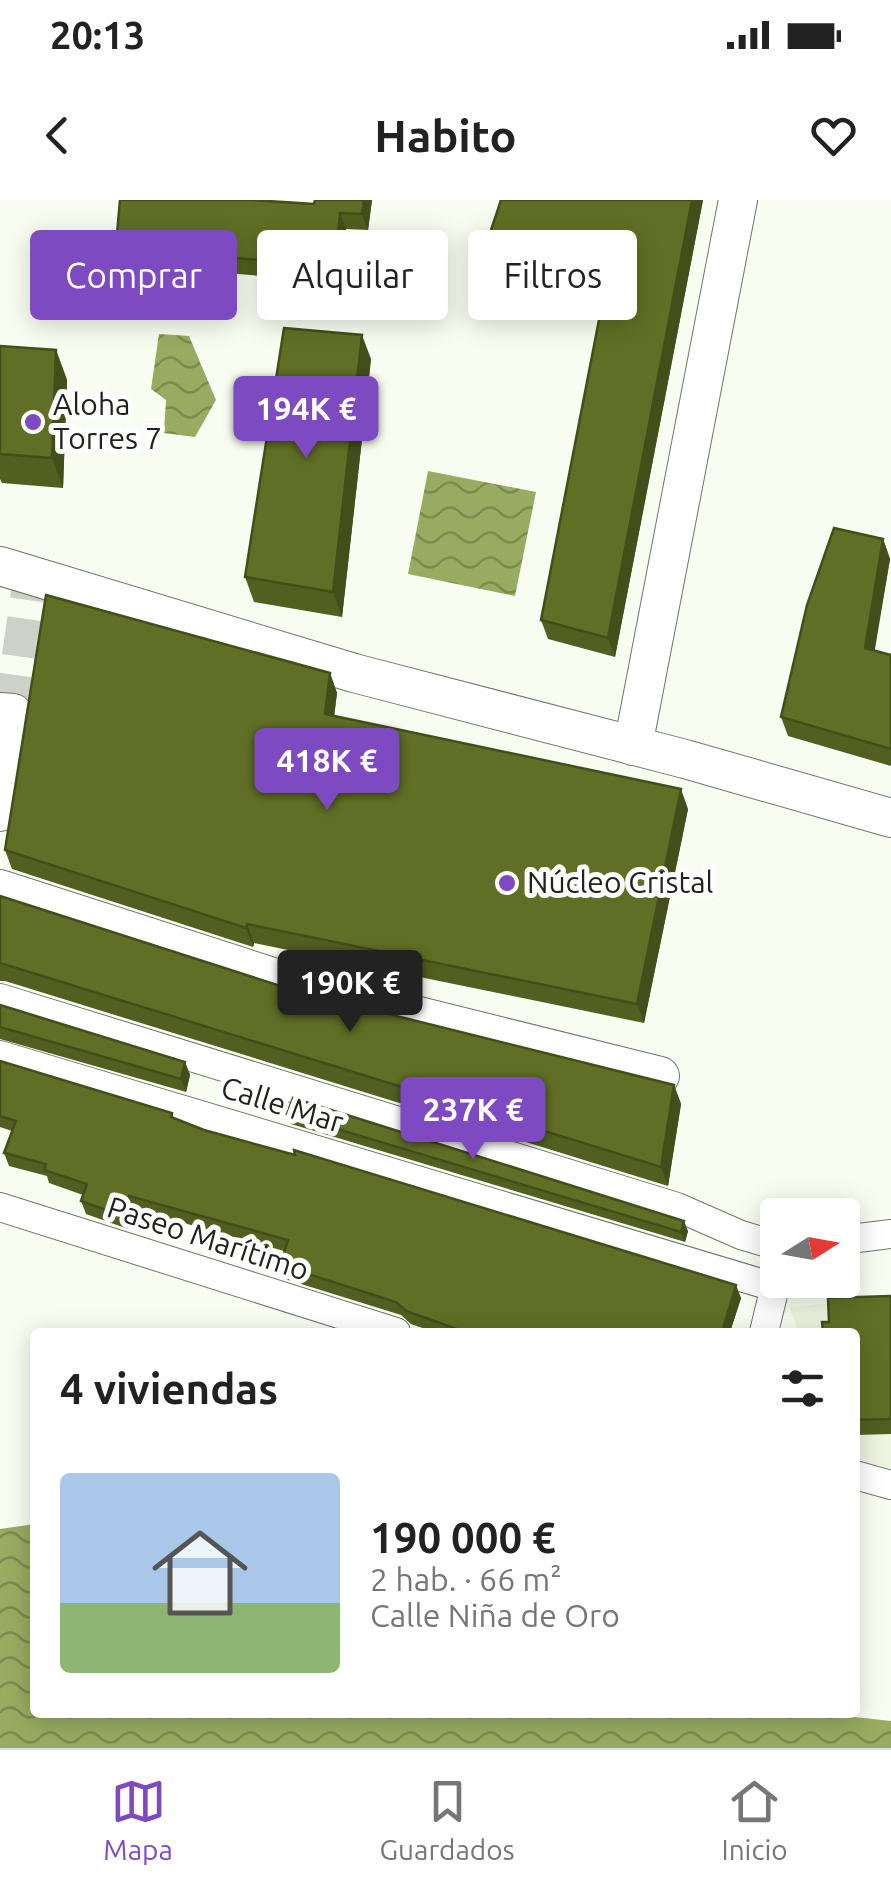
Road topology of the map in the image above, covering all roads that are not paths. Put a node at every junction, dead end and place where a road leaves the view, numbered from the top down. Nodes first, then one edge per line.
1 (738, 200) edge
2 (16, 572) edge
3 (7, 712) tunnel mouth
4 (633, 746) junction
5 (0, 812) edge
6 (891, 818) edge
7 (0, 888) edge
8 (0, 998) edge
9 (0, 1055) edge
10 (660, 1076) dead end
11 (0, 1207) edge
12 (891, 1234) edge
13 (860, 1238) edge
14 (760, 1241) edge
15 (760, 1275) edge
16 (772, 1298) edge
17 (383, 1328) edge
18 (765, 1328) edge
19 (860, 1476) edge
20 (891, 1485) edge

1 - 4 street
2 - 4 street
3 - 5 street
4 - 6 street
7 - 10 street
8 - 14 street
9 - 15 street, Calle Mar
11 - 17 street, Paseo Marítimo
12 - 13 street
16 - 18 street
19 - 20 street

